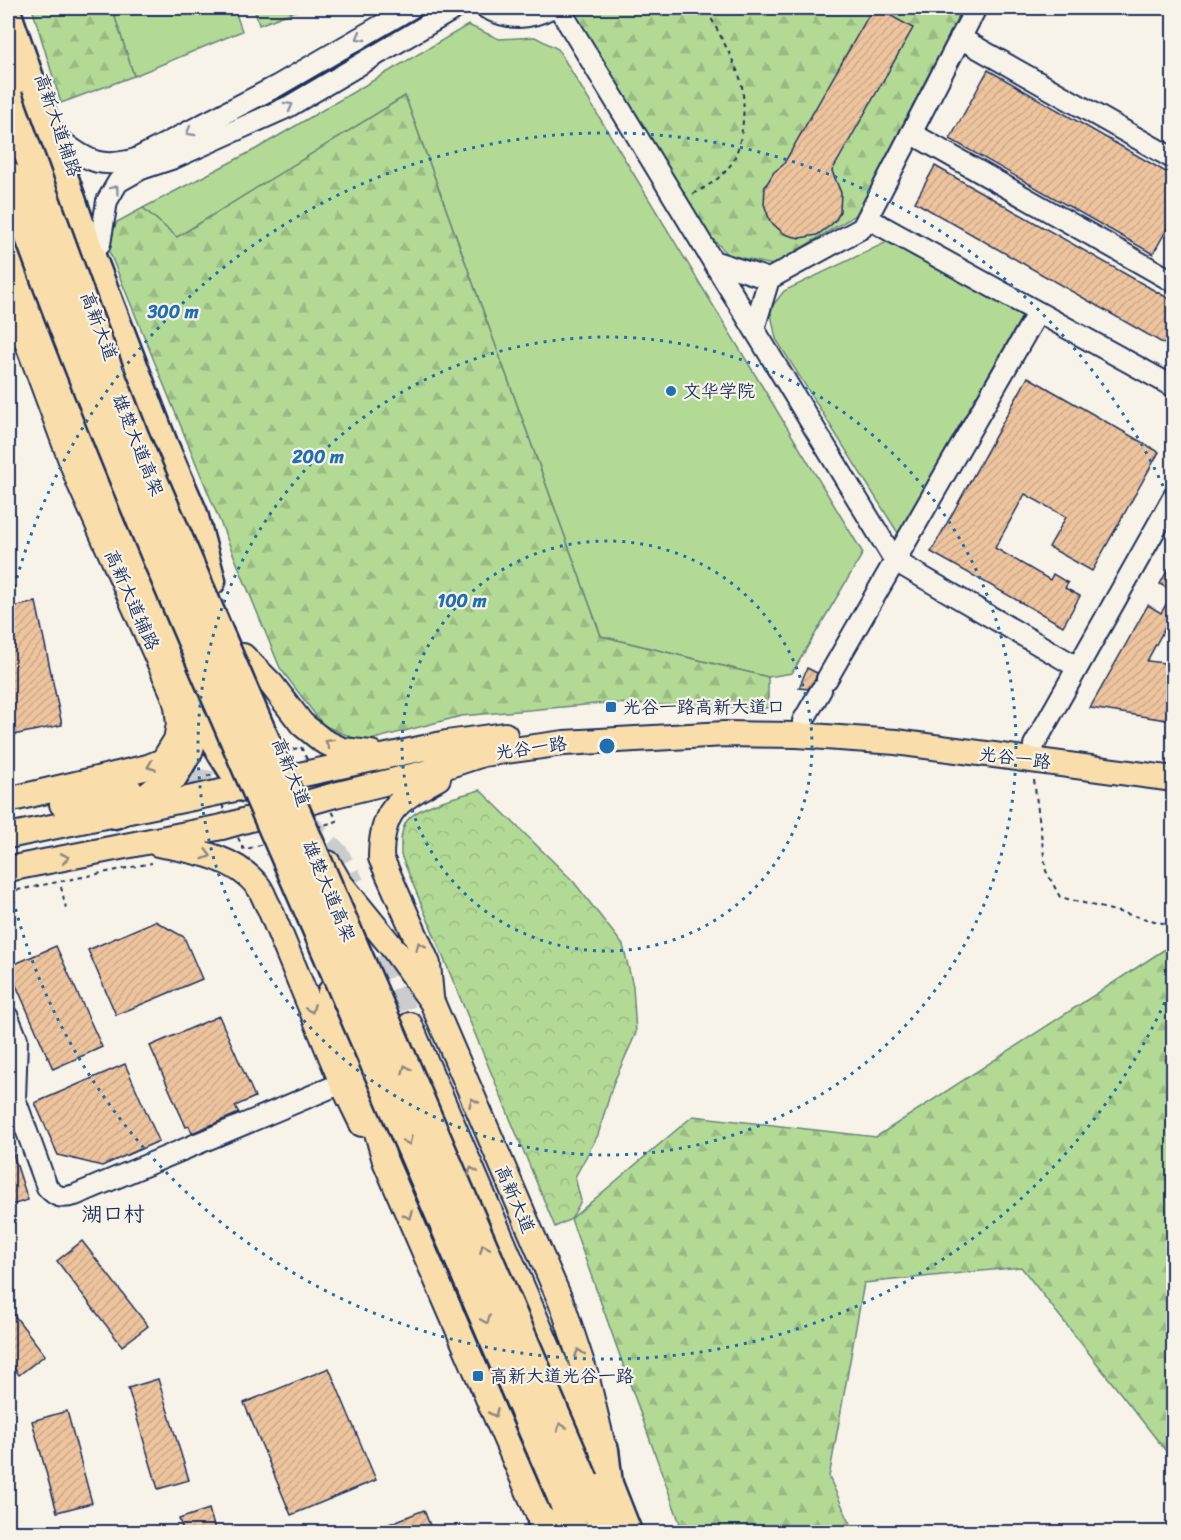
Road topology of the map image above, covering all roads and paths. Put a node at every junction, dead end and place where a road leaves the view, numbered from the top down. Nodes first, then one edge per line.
1 (17, 8) edge
2 (411, 8) edge
3 (456, 8) edge
4 (486, 8) edge
5 (550, 8) edge
6 (558, 8) edge
7 (706, 8) edge
8 (976, 8) edge
9 (8, 17) edge
10 (960, 39) junction
11 (8, 54) edge
12 (8, 85) edge
13 (911, 133) junction
14 (63, 142) junction
15 (1173, 159) edge
16 (8, 176) edge
17 (8, 203) edge
18 (678, 203) junction
19 (867, 218) junction
20 (100, 244) junction
21 (8, 252) edge
22 (713, 261) junction
23 (1172, 278) edge
24 (769, 279) junction
25 (8, 290) edge
26 (1038, 312) junction
27 (754, 328) junction
28 (1173, 387) edge
29 (1173, 496) edge
30 (177, 520) junction
31 (895, 561) junction
32 (211, 581) junction
33 (163, 591) junction
34 (243, 656) junction
35 (1077, 667) junction
36 (192, 697) junction
37 (803, 721) junction
38 (447, 742) junction
39 (1033, 752) junction
40 (483, 754) junction
41 (385, 757) junction
42 (1173, 764) edge
43 (292, 776) junction
44 (1173, 779) edge
45 (394, 781) junction
46 (244, 787) junction
47 (130, 790) tunnel mouth
48 (8, 800) edge
49 (304, 804) junction
50 (8, 816) edge
51 (108, 816) junction
52 (257, 817) junction
53 (8, 836) edge
54 (107, 850) junction
55 (154, 852) junction
56 (8, 869) edge
57 (61, 887) dead end
58 (8, 892) edge
59 (66, 908) dead end
60 (1173, 926) edge
61 (380, 932) junction
62 (319, 965) junction
63 (432, 1002) junction
64 (8, 1017) edge
65 (410, 1025) tunnel mouth
66 (342, 1083) junction
67 (254, 1120) junction
68 (194, 1131) dead end
69 (385, 1161) junction
70 (604, 1450) junction
71 (573, 1488) junction
72 (545, 1529) edge
73 (575, 1533) edge
74 (606, 1533) edge
75 (627, 1533) edge
76 (641, 1533) edge

1 - 14 main road, 高新大道辅路
2 -> 14 street
20 -> 3 street
4 - 5 street
6 - 18 street
7 - 18 path
8 - 10 street
9 - 32 highway
10 - 13 street
10 - 15 street
11 - 12 main road, 高新大道
12 - 30 main road, 高新大道
71 -> 12 highway, 雄楚大道高架, bridge
13 - 19 street
13 - 23 street
14 - 20 main road, 高新大道辅路
16 -> 71 highway, 雄楚大道高架, bridge
17 - 33 main road
18 - 22 street
19 - 24 street
19 - 26 street
20 - 32 main road, 高新大道辅路
21 - 36 highway
22 - 24 street
22 - 27 street
24 - 27 street
25 -> 48 main road, 高新大道辅路
26 - 28 street
26 - 31 street
27 - 31 street
29 - 35 street
30 - 32 main road, 高新大道
30 - 33 main road
31 - 35 street
31 - 37 street
32 - 34 main road, 高新大道
33 - 46 main road
38 -> 34 main road
34 - 43 main road, 高新大道
35 - 39 street
36 - 46 highway
36 - 51 highway
37 - 38 main road, 光谷一路
37 - 39 main road, 光谷一路
38 - 41 main road, 光谷一路
39 - 40 main road, 光谷一路
39 - 42 main road, 光谷一路
39 - 44 main road, 光谷一路
39 - 60 path
40 - 45 main road, 光谷一路
63 -> 40 main road
41 - 43 main road, 光谷一路
41 - 45 main road
43 - 46 main road, 光谷一路
43 - 49 main road, 高新大道
45 - 49 main road, 光谷一路
46 - 51 main road, 光谷一路
46 - 52 main road
47 - 50 main road
49 - 52 main road, 光谷一路
49 - 61 main road, 高新大道
51 - 53 main road, 光谷一路
51 - 54 main road
52 - 55 main road, 光谷一路
52 - 62 main road
54 - 55 main road, 光谷一路
56 -> 54 main road, 光谷一路
55 - 58 path
55 -> 66 main road
57 - 59 path
61 - 62 main road
61 - 63 main road, 高新大道
62 - 69 main road
70 -> 63 main road, 高新大道
64 - 67 street
70 -> 65 main road
66 - 67 street
66 - 69 main road
67 - 68 street
69 -> 72 main road
70 - 75 highway
70 - 76 main road
71 - 73 highway
71 - 74 highway

